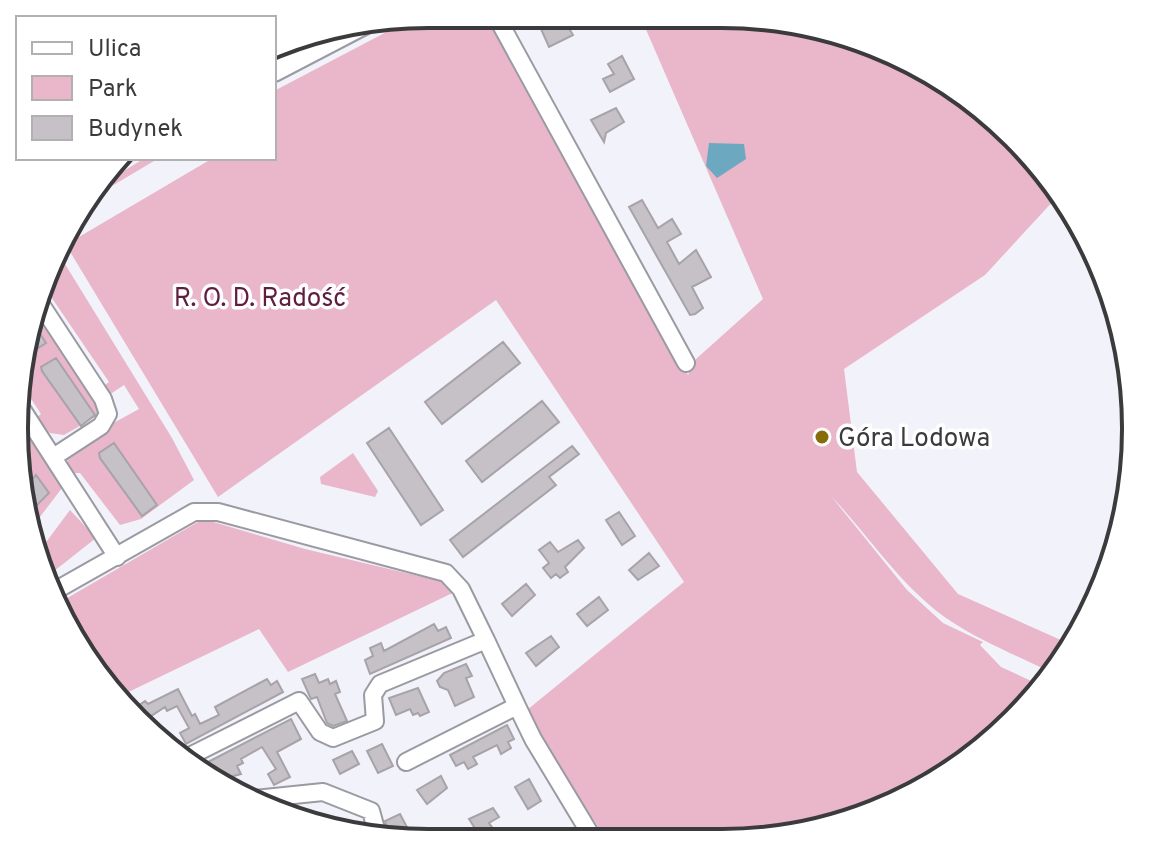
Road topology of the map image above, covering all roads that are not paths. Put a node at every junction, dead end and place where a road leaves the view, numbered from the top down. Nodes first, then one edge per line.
1 (503, 28) edge
2 (334, 40) edge
3 (276, 70) edge
4 (46, 312) edge
5 (686, 363) dead end
6 (28, 418) edge
7 (55, 456) junction
8 (117, 557) junction
9 (61, 588) edge
10 (486, 640) junction
11 (517, 706) junction
12 (195, 754) edge
13 (406, 762) dead end
14 (271, 797) edge
15 (375, 826) edge
16 (587, 829) edge

1 - 5 street
2 - 3 main road
4 - 7 street
6 - 7 street
7 - 8 street
8 - 9 street
8 - 10 street
10 - 11 street
10 - 12 street
11 - 13 street
11 - 16 street
14 - 15 street

